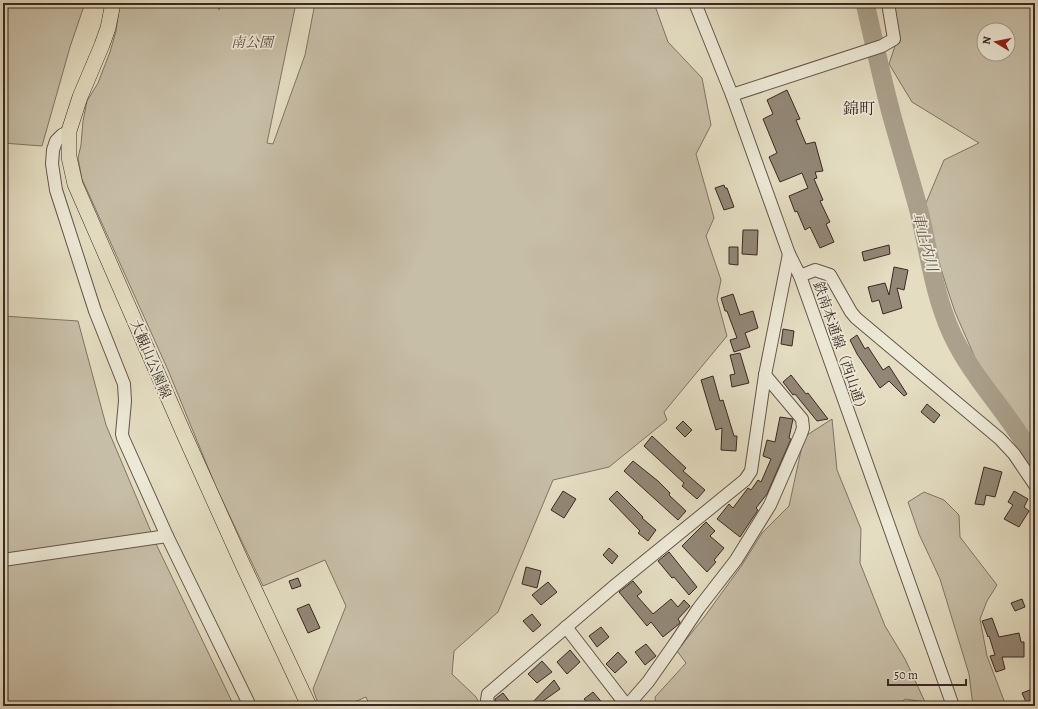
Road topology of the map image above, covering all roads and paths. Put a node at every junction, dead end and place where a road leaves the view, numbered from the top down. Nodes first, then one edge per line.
1 (113, 3) edge
2 (695, 3) edge
3 (888, 3) edge
4 (732, 95) junction
5 (69, 131) junction
6 (789, 254) junction
7 (800, 276) junction
8 (765, 376) junction
9 (1035, 485) edge
10 (167, 536) junction
11 (3, 560) edge
12 (566, 627) junction
13 (250, 706) edge
14 (309, 706) edge
15 (490, 706) edge
16 (627, 706) edge
17 (952, 706) edge

1 - 5 main road, 大観山公園線
2 - 4 street, 鉄南本通線（西山通）
3 - 4 street
4 - 6 street, 鉄南本通線（西山通）
5 - 10 street
5 - 14 main road, 大観山公園線
6 - 7 street, 鉄南本通線（西山通）
6 - 8 street
7 - 9 street
7 - 17 street, 鉄南本通線（西山通）
8 - 12 street
8 - 16 street
10 - 11 street
10 - 13 street
12 - 15 street
12 - 16 street

